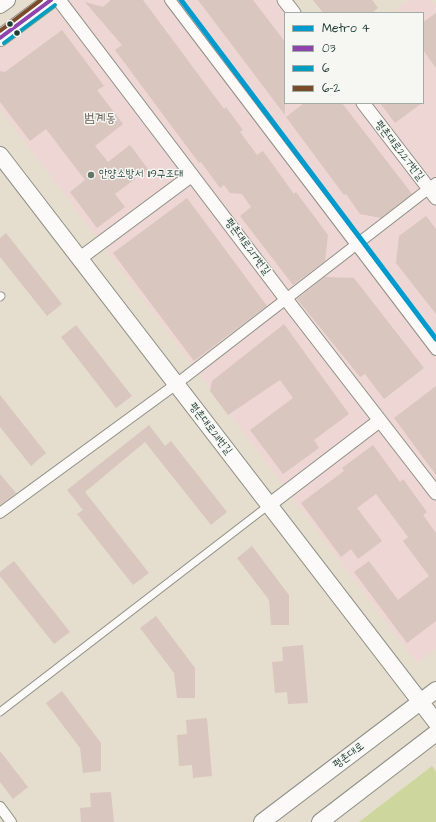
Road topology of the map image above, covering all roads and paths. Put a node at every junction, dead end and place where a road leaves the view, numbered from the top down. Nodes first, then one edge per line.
1 (7, 0) edge
2 (51, 0) edge
3 (59, 0) edge
4 (170, 0) edge
5 (284, 0) edge
6 (0, 5) edge
7 (293, 12) edge
8 (0, 38) edge
9 (364, 104) edge
10 (0, 155) edge
11 (192, 175) junction
12 (434, 190) edge
13 (357, 244) junction
14 (79, 259) junction
15 (286, 300) junction
16 (436, 350) edge
17 (175, 385) junction
18 (379, 421) junction
19 (436, 493) edge
20 (269, 505) junction
21 (0, 513) edge
22 (436, 690) edge
23 (421, 702) junction
24 (0, 712) edge
25 (436, 722) edge
26 (436, 733) edge
27 (0, 807) edge
28 (11, 822) edge
29 (262, 822) edge
30 (320, 822) edge

1 - 6 street
2 - 8 street
3 - 11 street, 평촌대로217번길
4 - 13 street
5 - 7 street
9 - 12 street, 평촌대로227번길
10 - 14 street, 평촌대로211번길
11 - 14 street
11 - 15 street, 평촌대로217번길
12 - 13 street
13 - 15 street
13 - 16 street
14 - 17 street, 평촌대로211번길
15 - 17 street
15 - 18 street, 평촌대로217번길
17 - 20 street, 평촌대로211번길
17 - 21 street
18 - 19 street, 평촌대로217번길
18 - 20 street
20 - 23 street, 평촌대로211번길
20 - 24 lane
22 - 23 street, 평촌대로
23 - 25 street, 평촌대로211번길
23 - 29 street, 평촌대로
26 - 30 street
27 - 28 street

